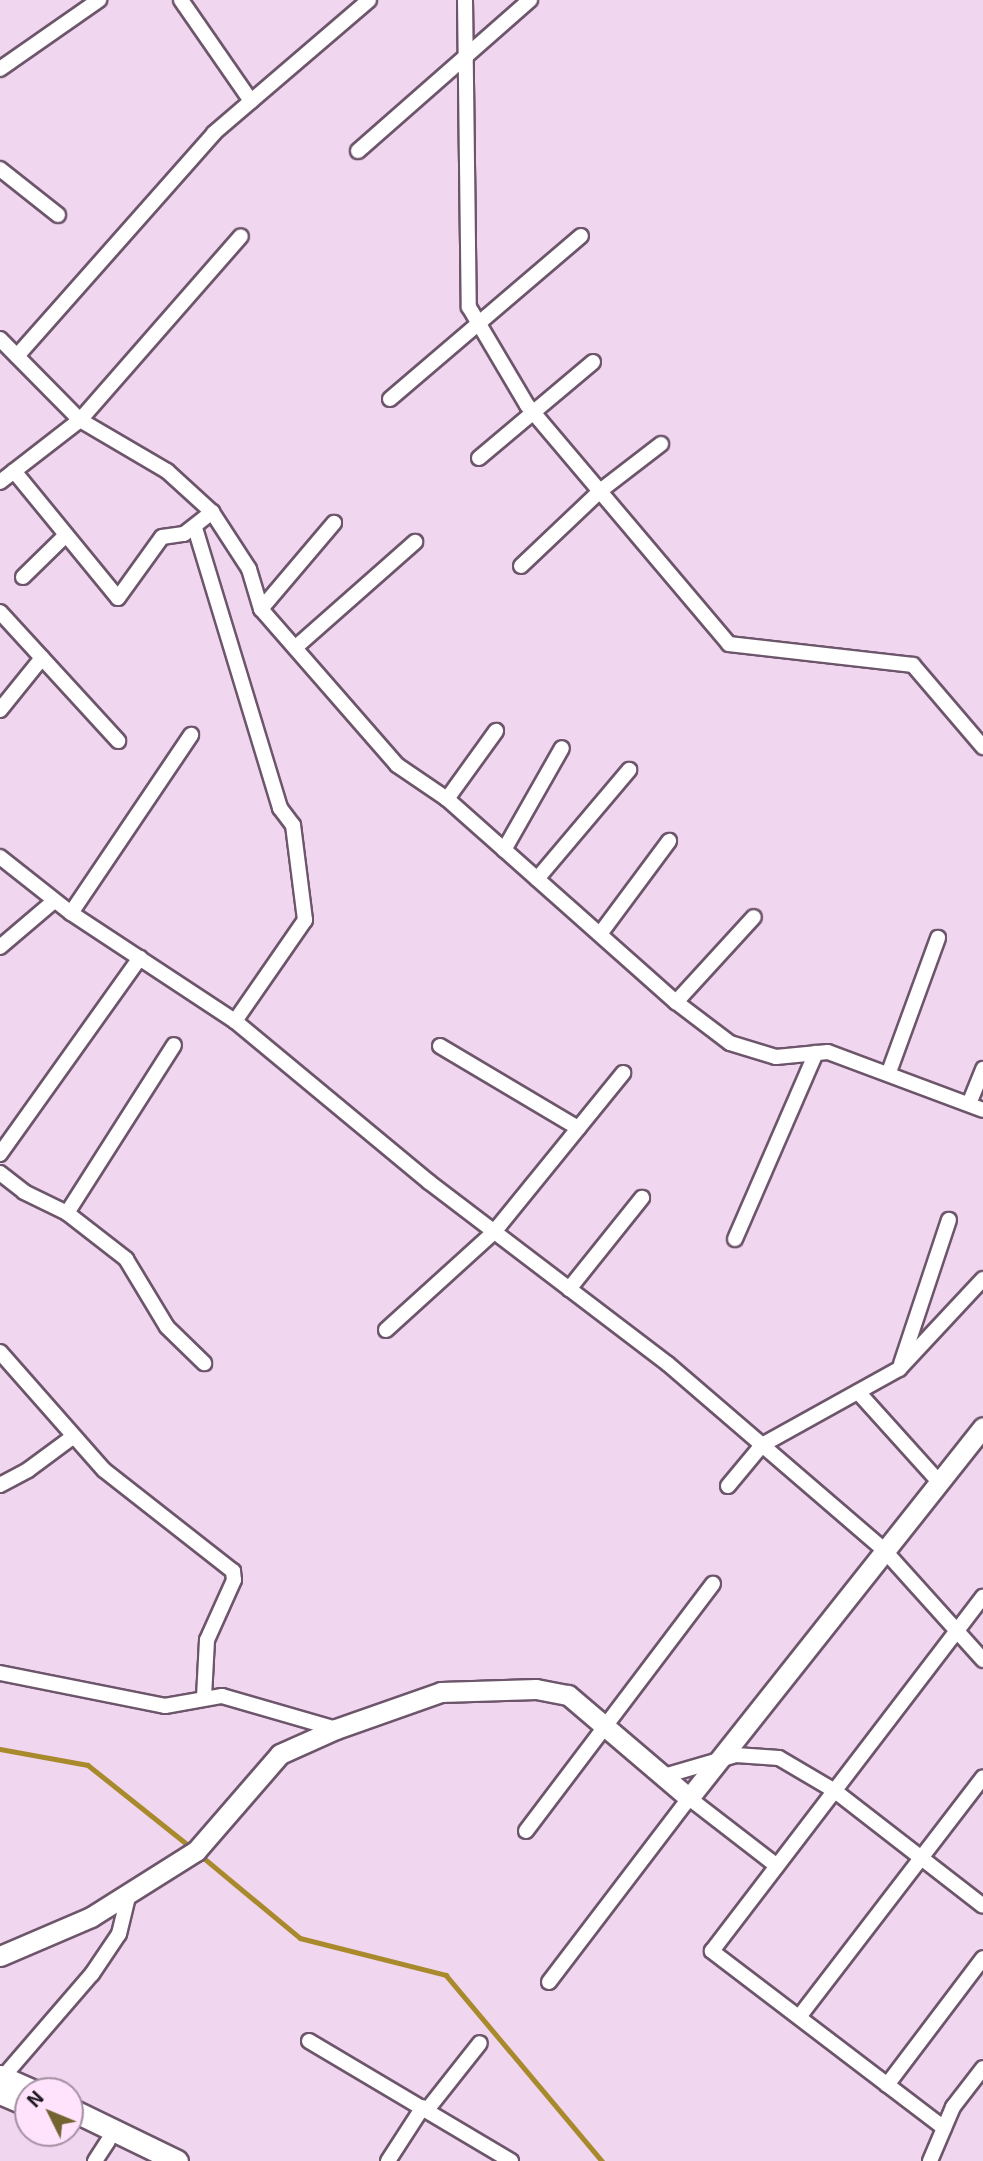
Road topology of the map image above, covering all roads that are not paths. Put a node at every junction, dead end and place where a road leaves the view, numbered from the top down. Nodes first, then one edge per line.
1 (99, 0) edge
2 (181, 0) edge
3 (369, 0) edge
4 (465, 0) edge
5 (530, 0) edge
6 (466, 57) junction
7 (0, 69) edge
8 (251, 101) junction
9 (358, 151) dead end
10 (0, 170) edge
11 (58, 215) dead end
12 (241, 236) dead end
13 (581, 236) dead end
14 (478, 323) junction
15 (0, 339) edge
16 (17, 356) junction
17 (593, 362) dead end
18 (390, 399) dead end
19 (534, 412) junction
20 (80, 420) junction
21 (661, 444) dead end
22 (479, 457) dead end
23 (14, 471) junction
24 (0, 481) edge
25 (600, 491) junction
26 (212, 512) junction
27 (334, 523) dead end
28 (195, 528) junction
29 (66, 535) junction
30 (415, 542) dead end
31 (521, 566) dead end
32 (23, 577) dead end
33 (261, 608) junction
34 (0, 612) edge
35 (296, 647) junction
36 (42, 658) junction
37 (0, 710) edge
38 (496, 731) dead end
39 (191, 735) dead end
40 (118, 741) dead end
41 (983, 747) edge
42 (562, 748) dead end
43 (629, 770) dead end
44 (447, 799) junction
45 (669, 841) dead end
46 (504, 850) junction
47 (0, 857) edge
48 (537, 879) junction
49 (54, 901) junction
50 (71, 913) junction
51 (754, 917) dead end
52 (600, 934) junction
53 (938, 938) dead end
54 (0, 947) edge
55 (140, 958) junction
56 (676, 1002) junction
57 (235, 1021) junction
58 (174, 1045) dead end
59 (440, 1046) dead end
60 (816, 1053) junction
61 (983, 1069) edge
62 (889, 1072) junction
63 (623, 1073) dead end
64 (969, 1104) junction
65 (983, 1110) edge
66 (578, 1128) junction
67 (0, 1154) edge
68 (0, 1173) edge
69 (642, 1198) dead end
70 (67, 1213) junction
71 (949, 1220) dead end
72 (494, 1231) junction
73 (735, 1239) dead end
74 (983, 1279) edge
75 (569, 1289) junction
76 (386, 1330) dead end
77 (3, 1359) edge
78 (204, 1363) dead end
79 (899, 1369) junction
80 (858, 1392) junction
81 (983, 1426) edge
82 (74, 1436) junction
83 (762, 1445) junction
84 (939, 1482) junction
85 (0, 1485) edge
86 (728, 1486) dead end
87 (884, 1550) junction
88 (713, 1584) dead end
89 (983, 1597) edge
90 (957, 1631) junction
91 (983, 1660) edge
92 (0, 1673) edge
93 (204, 1697) junction
94 (605, 1727) junction
95 (335, 1729) junction
96 (721, 1758) junction
97 (664, 1776) junction
98 (983, 1777) edge
99 (835, 1791) junction
100 (689, 1798) junction
101 (526, 1831) dead end
102 (921, 1858) junction
103 (777, 1866) junction
104 (129, 1893) junction
105 (983, 1906) edge
106 (0, 1956) edge
107 (983, 1958) edge
108 (549, 1982) dead end
109 (799, 2017) junction
110 (309, 2041) dead end
111 (480, 2043) dead end
112 (983, 2068) edge
113 (887, 2085) junction
114 (1, 2088) edge
115 (425, 2109) junction
116 (84, 2116) edge
117 (944, 2128) junction
118 (84, 2130) edge
119 (108, 2141) junction
120 (493, 2156) edge
121 (94, 2161) edge
122 (147, 2161) edge
123 (177, 2161) edge
124 (388, 2161) edge
125 (511, 2161) edge
126 (930, 2161) edge

1 - 7 street
2 - 8 street
3 - 8 street
4 - 6 street
5 - 6 street
6 - 9 street
6 - 14 street
8 - 16 street
10 - 11 street
12 - 20 street
13 - 14 street
14 - 18 street
14 - 19 street
15 - 16 street
16 - 20 street
17 - 19 street
19 - 22 street
19 - 25 street
20 - 23 street
20 - 26 street
21 - 25 street
23 - 24 street
23 - 29 street
25 - 31 street
25 - 41 street
26 - 28 street
26 - 33 street
27 - 33 street
28 - 29 street
28 - 57 street
29 - 32 street
30 - 35 street
33 - 35 street
34 - 36 street
35 - 44 street
36 - 37 street
36 - 40 street
38 - 44 street
39 - 50 street
42 - 46 street
43 - 48 street
44 - 46 street
45 - 52 street
46 - 48 street
47 - 49 street
48 - 52 street
49 - 50 street
49 - 54 street
50 - 55 street
51 - 56 street
52 - 56 street
53 - 62 street
55 - 57 street
55 - 67 street
56 - 60 street
57 - 72 street
58 - 70 street
59 - 66 street
60 - 62 street
60 - 73 street
61 - 64 street
62 - 64 street
63 - 66 street
64 - 65 street
66 - 72 street
68 - 70 street
69 - 75 street
70 - 78 street
71 - 79 street
72 - 75 street
72 - 76 street
74 - 79 street
75 - 83 street
77 - 82 street
79 - 80 street
80 - 83 street
80 - 84 street
81 - 84 street
82 - 85 street
82 - 93 street
83 - 86 street
83 - 87 street
84 - 87 street
87 - 90 street
87 - 96 street
88 - 94 street
89 - 90 street
90 - 91 street
90 - 99 street
92 - 93 street
93 - 95 street
94 - 95 street
94 - 97 street
94 - 101 street
95 - 104 street
96 - 97 street
96 - 99 street
96 - 100 street
97 - 100 street
98 - 102 street
99 - 102 street
99 - 103 street
100 - 103 street
100 - 108 street
102 - 105 street
102 - 109 street
103 - 109 street
104 - 106 street
104 - 114 street
107 - 113 street
109 - 113 street
110 - 115 street
111 - 115 street
112 - 117 street
113 - 117 street
115 - 120 street
115 - 124 street
116 - 123 main road
117 - 126 street
118 - 119 main road
119 - 121 street
119 - 122 main road
120 - 125 street

